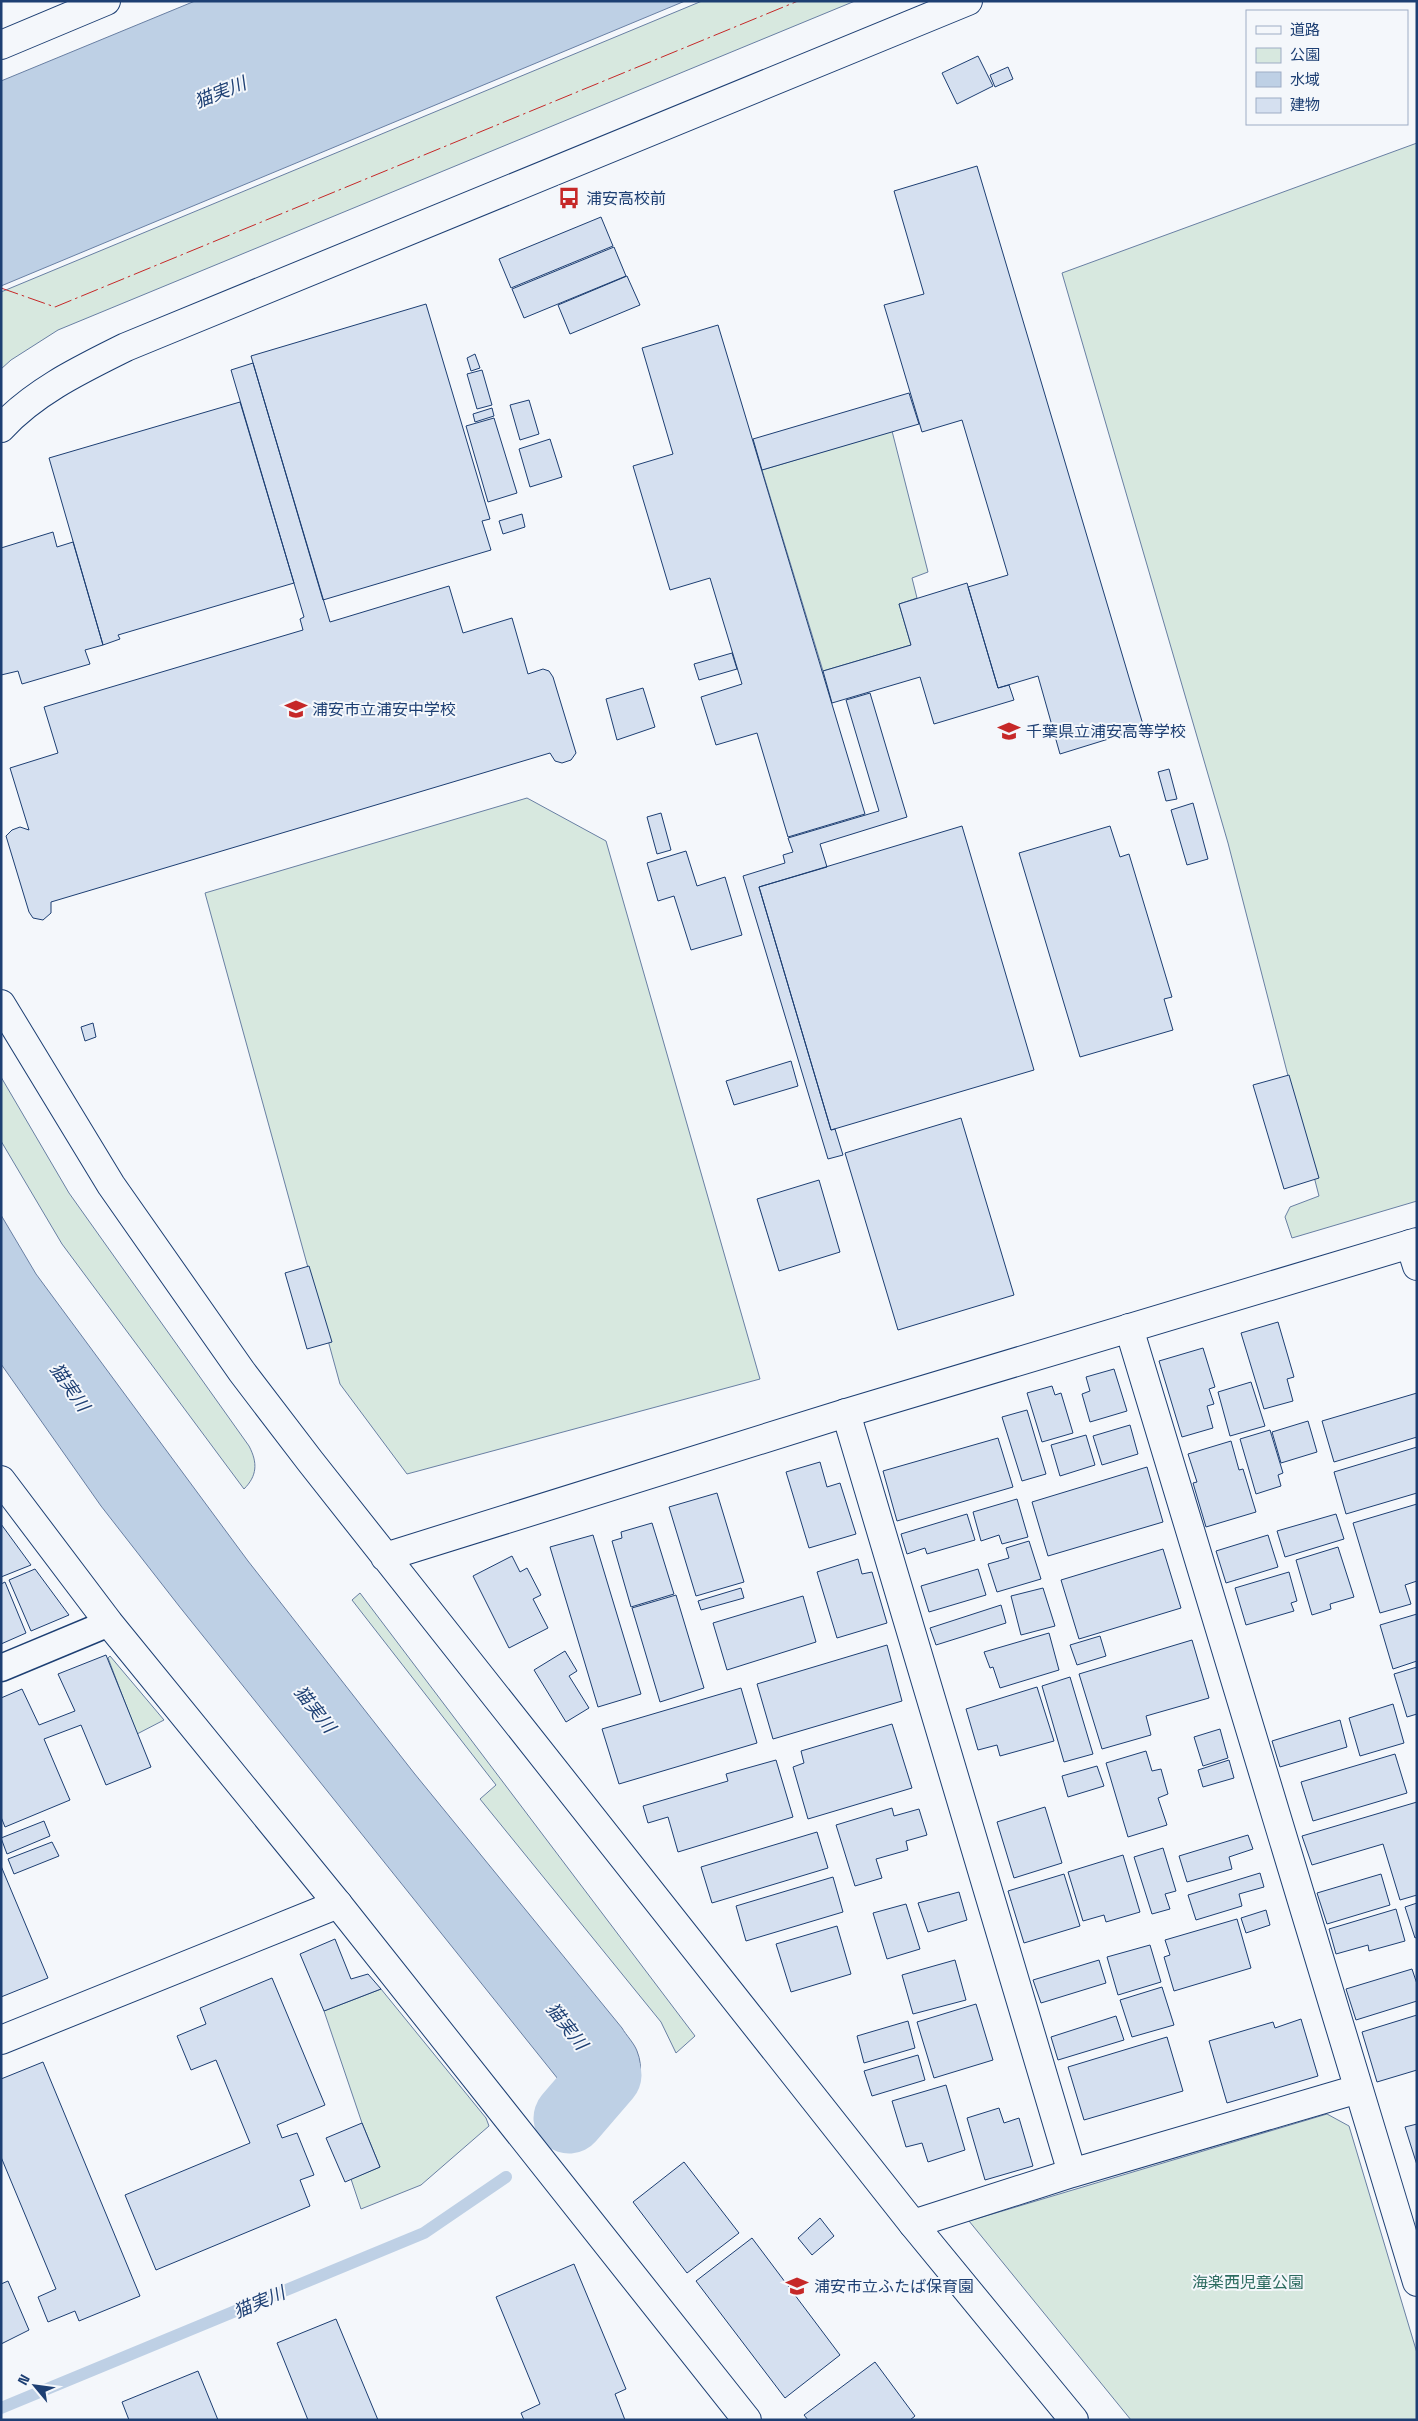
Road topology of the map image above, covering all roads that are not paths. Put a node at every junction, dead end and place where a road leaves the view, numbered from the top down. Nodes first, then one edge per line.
1 (106, 1) edge
2 (968, 1) edge
3 (1, 44) edge
4 (1, 428) edge
5 (1, 1004) edge
6 (1415, 1251) edge
7 (1129, 1328) junction
8 (846, 1414) junction
9 (1, 1480) edge
10 (384, 1557) junction
11 (109, 1623) junction
12 (1, 1668) edge
13 (338, 1904) junction
14 (1, 2040) edge
15 (1358, 2089) junction
16 (1072, 2173) junction
17 (913, 2224) junction
18 (1417, 2282) edge
19 (747, 2420) edge
20 (1074, 2420) edge

1 - 3 street
2 - 4 street
5 - 10 street
6 - 7 street
7 - 8 street
7 - 15 street
8 - 10 street
8 - 16 street
9 - 11 street
10 - 17 street
11 - 12 street
11 - 13 street
13 - 14 street
13 - 19 street
15 - 16 street
15 - 18 street
16 - 17 street
17 - 20 street

